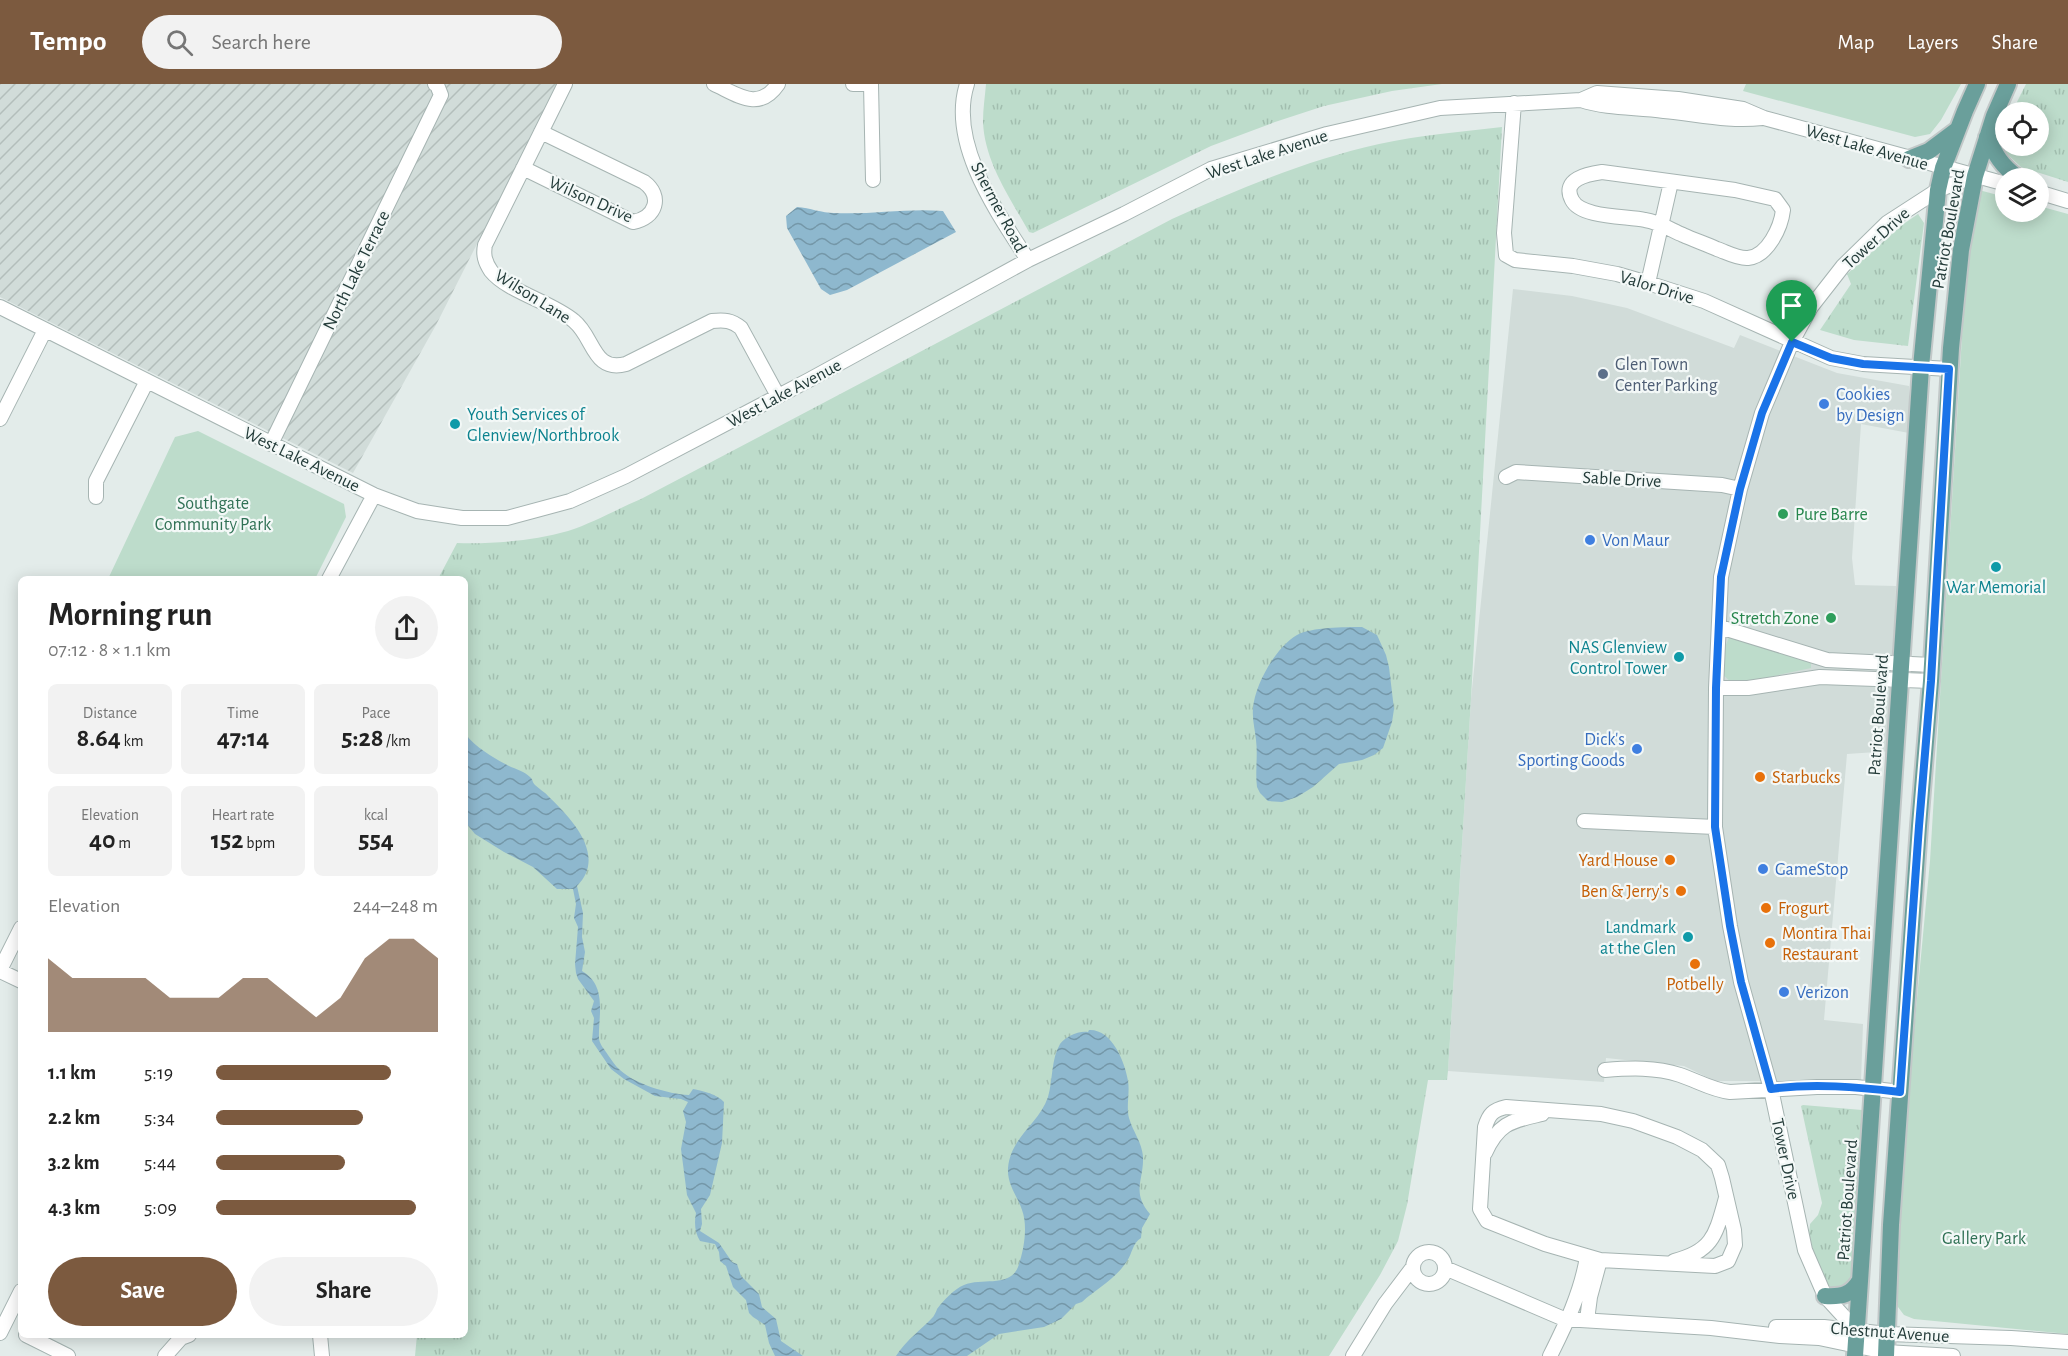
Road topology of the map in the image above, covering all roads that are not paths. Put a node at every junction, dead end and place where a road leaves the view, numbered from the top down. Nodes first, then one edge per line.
1 (565, 84) edge
2 (714, 84) edge
3 (778, 84) edge
4 (853, 84) edge
5 (869, 84) edge
6 (967, 84) edge
7 (1977, 84) edge
8 (2008, 84) edge
9 (438, 90) edge
10 (1514, 103) junction
11 (1958, 130) junction
12 (541, 132) junction
13 (1988, 136) junction
14 (1909, 159) junction
15 (524, 168) junction
16 (1943, 168) junction
17 (2007, 168) edge
18 (1975, 176) junction
19 (873, 180) dead end
20 (1995, 181) edge
21 (1671, 183) junction
22 (1938, 190) junction
23 (2049, 195) edge
24 (2068, 201) edge
25 (1662, 225) junction
26 (1028, 260) junction
27 (1648, 283) junction
28 (0, 307) edge
29 (45, 330) junction
30 (1792, 342) junction
31 (1921, 367) junction
32 (1949, 369) junction
33 (147, 381) junction
34 (778, 396) junction
35 (0, 419) edge
36 (271, 444) junction
37 (1506, 477) dead end
38 (1740, 489) junction
39 (374, 495) junction
40 (96, 496) dead end
41 (331, 576) edge
42 (1720, 627) junction
43 (1815, 656) junction
44 (1900, 672) junction
45 (1932, 673) junction
46 (1817, 677) junction
47 (1716, 688) junction
48 (1584, 821) dead end
49 (1715, 827) junction
50 (18, 934) edge
51 (0, 971) edge
52 (18, 980) edge
53 (1605, 1070) dead end
54 (1771, 1089) junction
55 (1874, 1089) junction
56 (1900, 1092) junction
57 (1726, 1196) junction
58 (1593, 1259) junction
59 (1666, 1263) junction
60 (1413, 1267) junction
61 (1444, 1268) junction
62 (1860, 1280) junction
63 (18, 1296) edge
64 (1825, 1296) junction
65 (1569, 1318) junction
66 (1587, 1320) junction
67 (1, 1326) edge
68 (18, 1332) edge
69 (1887, 1334) junction
70 (32, 1338) edge
71 (181, 1338) edge
72 (320, 1338) edge
73 (2068, 1342) edge
74 (1856, 1344) edge
75 (1886, 1354) edge
76 (68, 1356) edge
77 (165, 1356) edge
78 (321, 1356) edge
79 (1353, 1356) edge
80 (1550, 1356) edge
81 (1953, 1356) edge

1 - 12 street, Wilson Lane
2 - 3 street
4 - 5 street
5 - 19 street
6 - 26 street, Shermer Road
7 - 11 main road, Patriot Boulevard
8 - 13 main road, Patriot Boulevard
9 - 36 street, North Lake Terrace
10 - 14 street, West Lake Avenue
10 - 26 street, West Lake Avenue
10 - 27 street, Valor Drive
11 - 14 main road
11 - 16 main road, Patriot Boulevard
12 - 15 street, Wilson Lane
12 - 15 street, Wilson Drive
13 - 17 main road
13 - 18 main road, Patriot Boulevard
14 - 16 street, West Lake Avenue
15 - 34 street, Wilson Lane
16 - 18 street, West Lake Avenue
16 - 22 main road, Patriot Boulevard
18 - 20 street, West Lake Avenue
18 - 22 street, Tower Drive
18 - 32 main road, Patriot Boulevard
21 - 25 street
21 - 25 street
21 - 25 street
22 - 30 street, Tower Drive
22 - 31 main road, Patriot Boulevard
23 - 24 street
25 - 27 street
26 - 34 street, West Lake Avenue
27 - 30 street, Valor Drive
28 - 29 street, West Lake Avenue
29 - 33 street, West Lake Avenue
29 - 35 street
30 - 31 street, Valor Drive
30 - 38 street, Tower Drive
31 - 32 street, Valor Drive
31 - 44 main road, Patriot Boulevard
32 - 45 main road, Patriot Boulevard
33 - 36 street, West Lake Avenue
33 - 40 street
34 - 39 street, West Lake Avenue
36 - 39 street, West Lake Avenue
37 - 38 street, Sable Drive
38 - 42 street, Tower Drive
39 - 41 street
42 - 43 street
42 - 47 street, Tower Drive
43 - 44 street
43 - 46 street
44 - 45 street
44 - 46 street
44 - 55 main road, Patriot Boulevard
45 - 56 main road, Patriot Boulevard
46 - 47 street
47 - 49 street, Tower Drive
48 - 49 street
49 - 54 street, Tower Drive
50 - 51 street
51 - 52 street
53 - 54 street
54 - 55 street
54 - 64 street, Tower Drive
55 - 56 street
55 - 62 main road, Patriot Boulevard
56 - 69 main road, Patriot Boulevard
57 - 58 street
57 - 59 street
57 - 59 street
58 - 59 street
58 - 65 street
58 - 66 street
60 - 61 street
60 - 61 street, Chestnut Avenue
60 - 79 street
61 - 65 street, Chestnut Avenue
62 - 64 main road
62 - 74 main road, Patriot Boulevard
63 - 67 street
64 - 74 street, Tower Drive
65 - 66 street, Chestnut Avenue
65 - 80 street
66 - 74 street, Chestnut Avenue
67 - 68 street
69 - 73 street, Chestnut Avenue
69 - 74 street, Chestnut Avenue
69 - 75 main road, Patriot Boulevard
70 - 76 street
71 - 77 street
72 - 78 street
74 - 75 street, Chestnut Avenue
75 - 81 street, Chestnut Avenue

